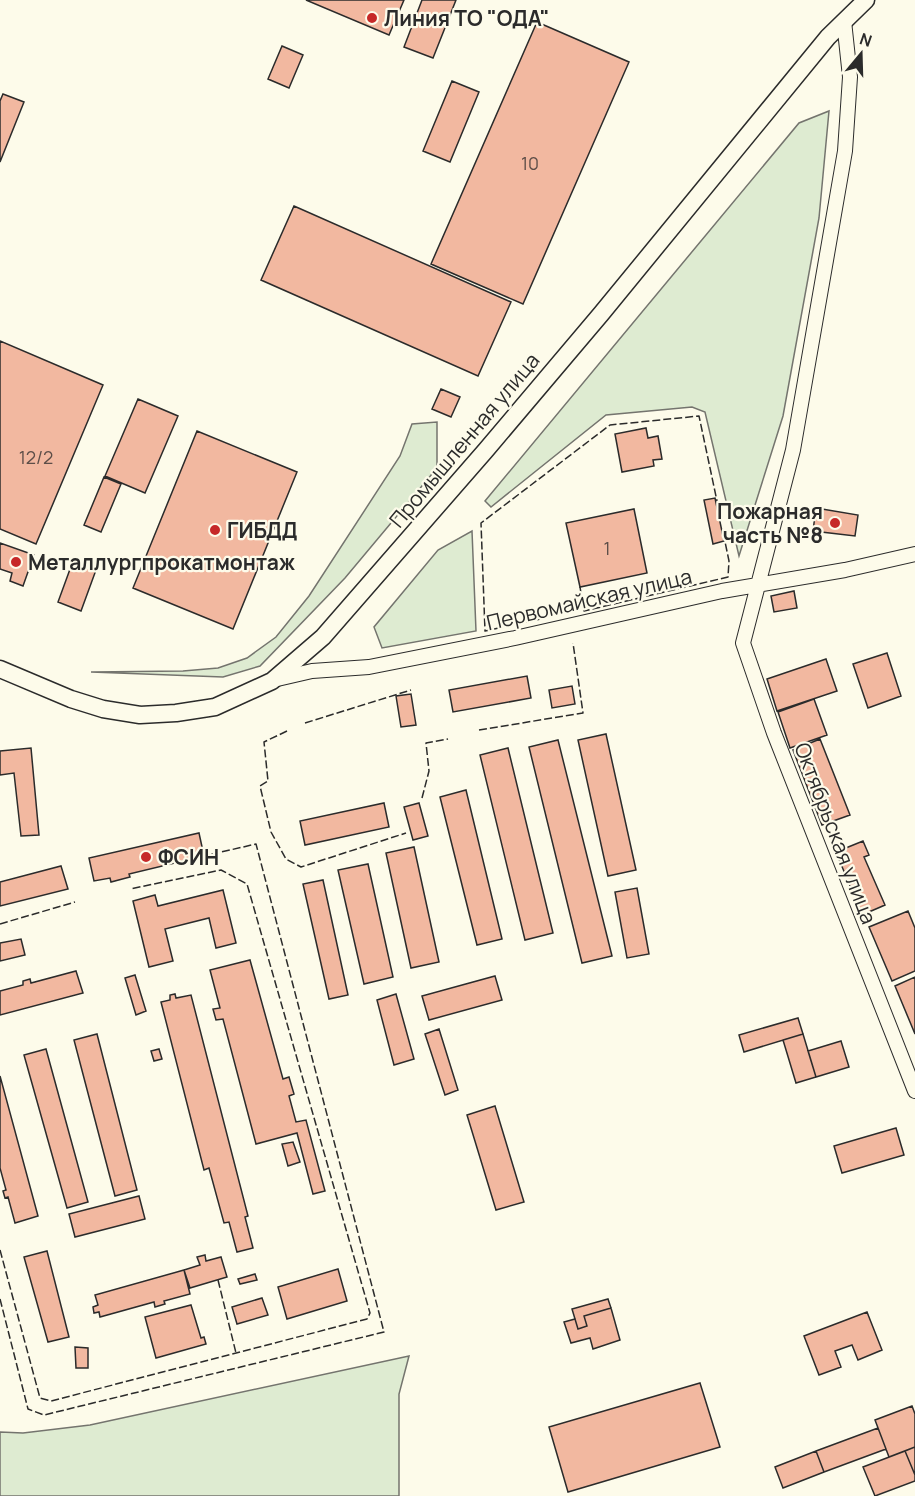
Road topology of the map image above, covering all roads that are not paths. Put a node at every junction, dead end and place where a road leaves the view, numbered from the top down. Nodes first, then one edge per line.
1 (866, 0) edge
2 (844, 21) junction
3 (915, 554) edge
4 (758, 586) junction
5 (0, 669) edge
6 (272, 681) junction
7 (915, 1091) edge

1 - 2 main road, Промышленная улица
2 - 4 street, Октябрьская улица
2 - 6 main road, Промышленная улица
3 - 4 street, Первомайская улица
4 - 6 street, Первомайская улица
4 - 7 street, Октябрьская улица
5 - 6 main road, Промышленная улица

